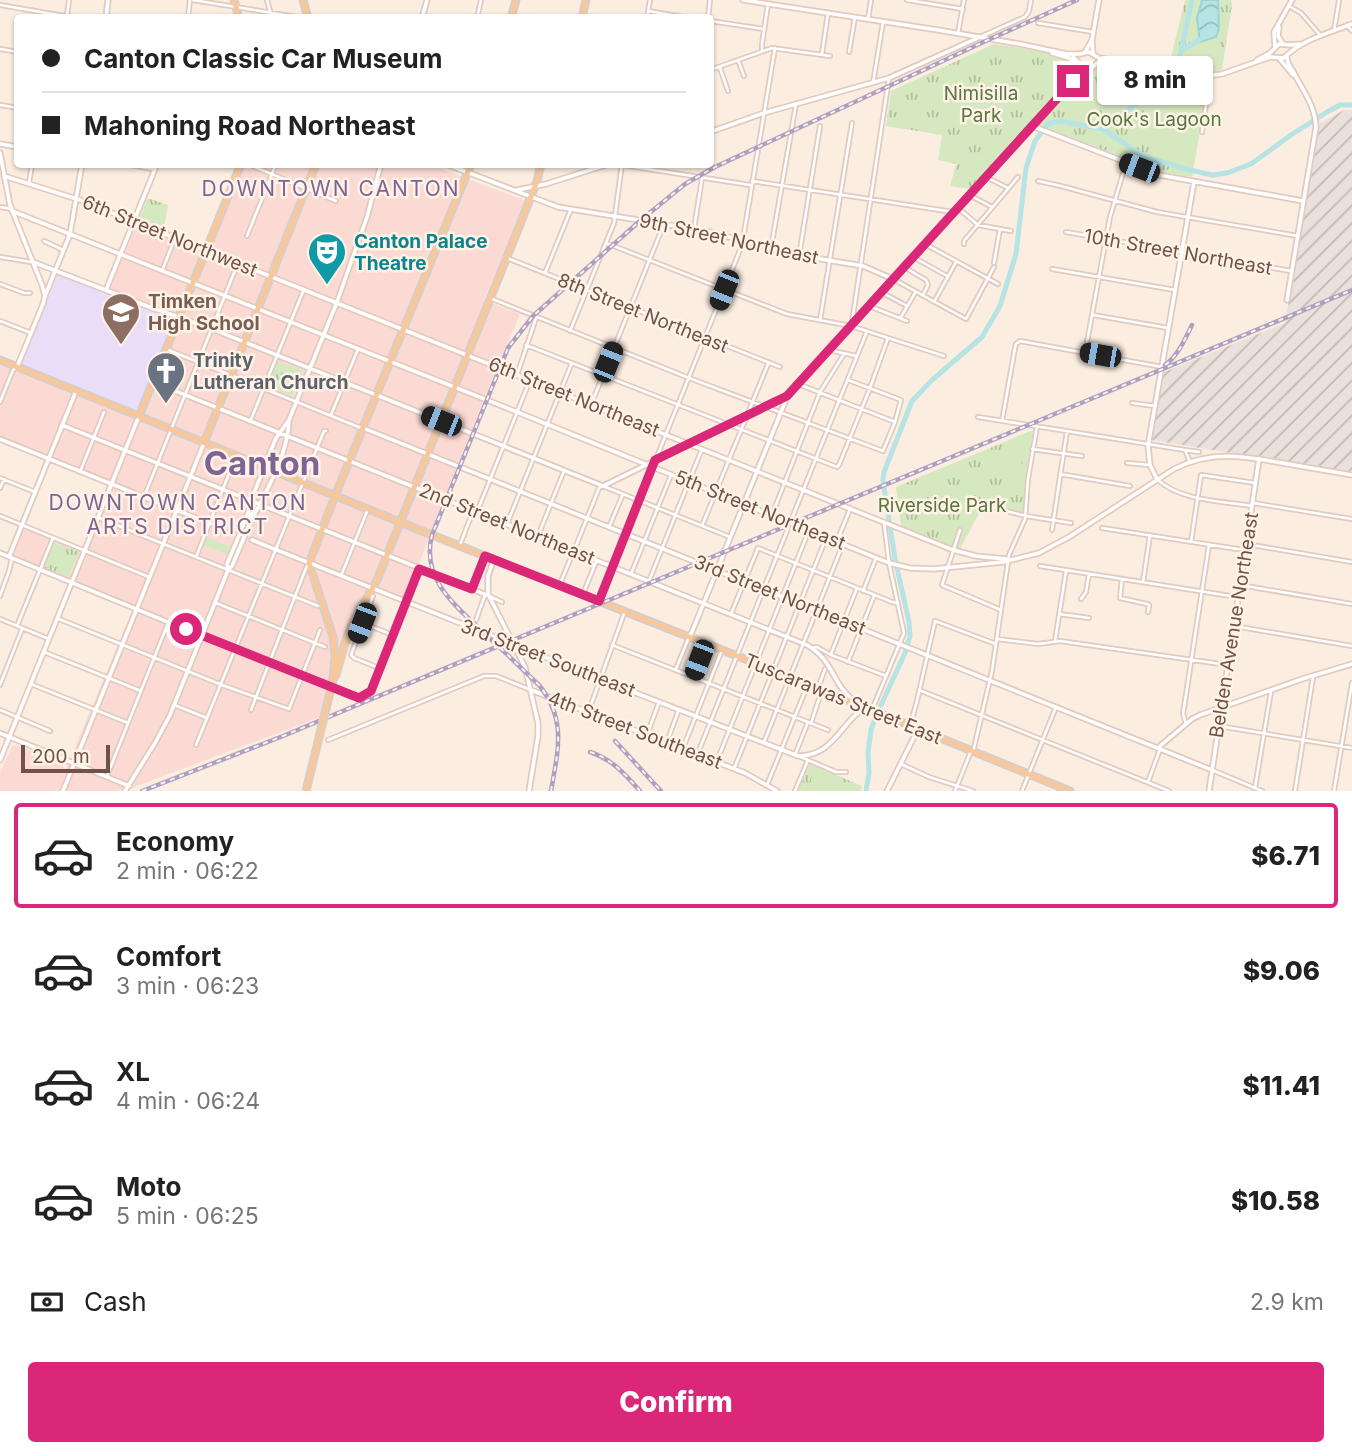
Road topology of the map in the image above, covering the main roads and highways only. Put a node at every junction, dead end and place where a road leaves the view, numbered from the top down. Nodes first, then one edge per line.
1 (239, 168) edge
2 (314, 168) edge
3 (470, 168) edge
4 (540, 168) edge
5 (0, 360) edge
6 (139, 416) junction
7 (204, 443) junction
8 (335, 496) junction
9 (400, 522) junction
10 (333, 680) junction
11 (306, 791) edge
12 (1070, 791) edge

1 - 6 main road
2 - 7 main road
3 - 8 main road
4 - 9 main road
5 - 6 main road, Tuscarawas Street East
6 - 7 main road, Tuscarawas Street East
7 - 8 main road, Tuscarawas Street East
8 - 9 main road, Tuscarawas Street East
8 - 10 main road
9 - 10 main road
9 - 12 main road, Tuscarawas Street East
10 - 11 main road, bridge

